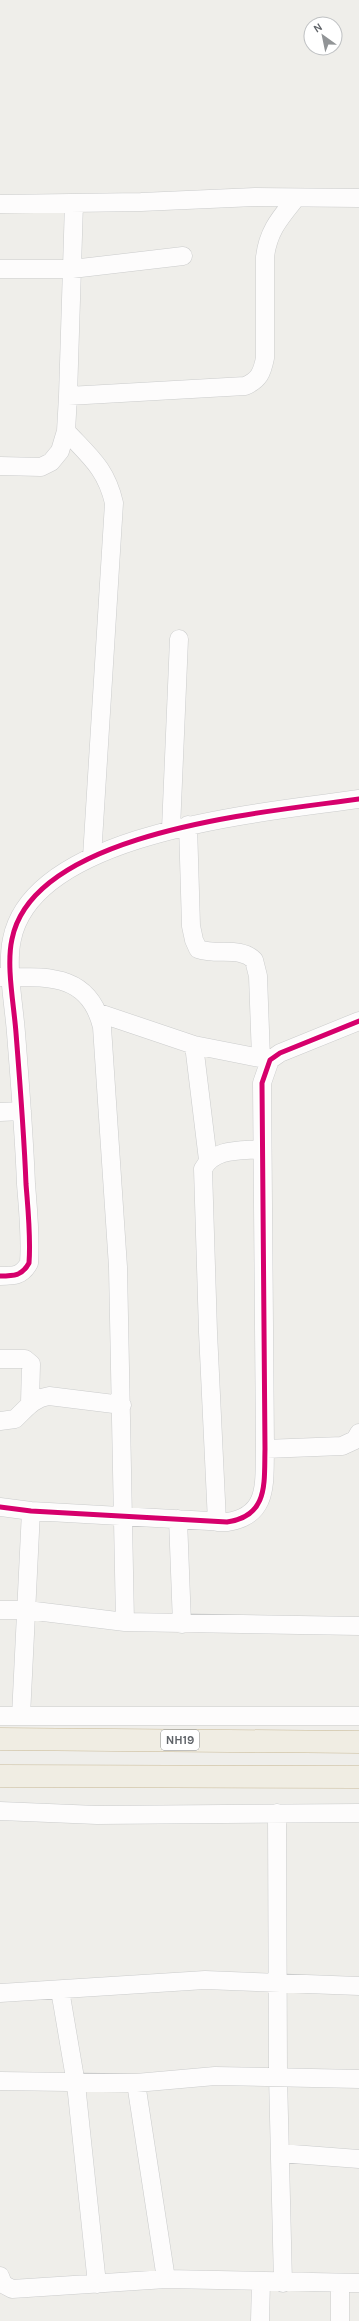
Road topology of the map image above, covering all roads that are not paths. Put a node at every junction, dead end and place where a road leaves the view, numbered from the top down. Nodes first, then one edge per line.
1 (296, 198) junction
2 (359, 198) edge
3 (74, 203) junction
4 (0, 204) edge
5 (184, 256) dead end
6 (72, 268) junction
7 (0, 269) edge
8 (68, 396) junction
9 (66, 431) junction
10 (0, 466) edge
11 (179, 639) dead end
12 (359, 799) edge
13 (179, 827) junction
14 (92, 857) junction
15 (6, 977) edge
16 (99, 1013) junction
17 (359, 1021) edge
18 (194, 1045) junction
19 (265, 1059) junction
20 (22, 1111) junction
21 (0, 1112) edge
22 (262, 1149) junction
23 (208, 1160) junction
24 (0, 1276) edge
25 (0, 1359) edge
26 (30, 1403) junction
27 (122, 1405) junction
28 (0, 1421) edge
29 (358, 1438) edge
30 (265, 1450) junction
31 (0, 1507) edge
32 (31, 1511) junction
33 (123, 1516) junction
34 (178, 1519) junction
35 (217, 1522) junction
36 (0, 1610) edge
37 (27, 1610) junction
38 (125, 1622) junction
39 (182, 1624) junction
40 (359, 1626) edge
41 (0, 1716) edge
42 (21, 1716) junction
43 (359, 1716) edge
44 (0, 1740) edge
45 (359, 1742) edge
46 (0, 1776) edge
47 (359, 1777) edge
48 (0, 1811) edge
49 (277, 1813) junction
50 (359, 1813) edge
51 (278, 1983) junction
52 (359, 1986) edge
53 (60, 1990) junction
54 (0, 1993) edge
55 (278, 2076) junction
56 (359, 2079) edge
57 (0, 2081) edge
58 (136, 2083) junction
59 (76, 2084) junction
60 (280, 2153) junction
61 (359, 2159) edge
62 (0, 2276) edge
63 (166, 2279) junction
64 (261, 2282) junction
65 (283, 2283) junction
66 (359, 2283) edge
67 (97, 2284) junction
68 (340, 2284) junction
69 (260, 2321) edge
70 (340, 2321) edge

1 - 2 street
1 - 3 street
1 - 8 street
3 - 4 street
3 - 6 street
5 - 6 street
6 - 7 street
6 - 8 street
8 - 9 street
9 - 10 street
9 - 14 street
11 - 13 street
12 - 13 street
13 - 14 street
13 - 19 street
14 - 15 street
15 - 16 street
15 - 20 street
16 - 18 street
16 - 27 street
17 - 19 street
18 - 19 street
18 - 23 street
19 - 22 street
20 - 21 street
20 - 24 street
22 - 23 street
22 - 30 street
23 - 35 street
25 - 26 street
26 - 27 street
26 - 28 street
27 - 33 street
29 - 30 street
30 - 35 street
31 - 32 street
32 - 33 street
32 - 37 street
33 - 34 street
33 - 38 street
34 - 35 street
34 - 39 street
36 - 37 street
37 - 38 street
37 - 42 street
38 - 39 street
39 - 40 street
41 - 42 street
42 - 43 street
44 - 45 highway, NH19
46 - 47 highway
48 - 49 street
49 - 50 street
49 - 51 street
51 - 52 street
51 - 53 street
51 - 55 street
53 - 54 street
53 - 59 street
55 - 56 street
55 - 58 street
55 - 60 street
57 - 59 street
58 - 59 street
58 - 63 street
59 - 67 street
60 - 61 street
60 - 65 street
62 - 67 street
63 - 64 street
63 - 67 street
64 - 65 street
64 - 69 street
65 - 68 street
66 - 68 street
68 - 70 street

